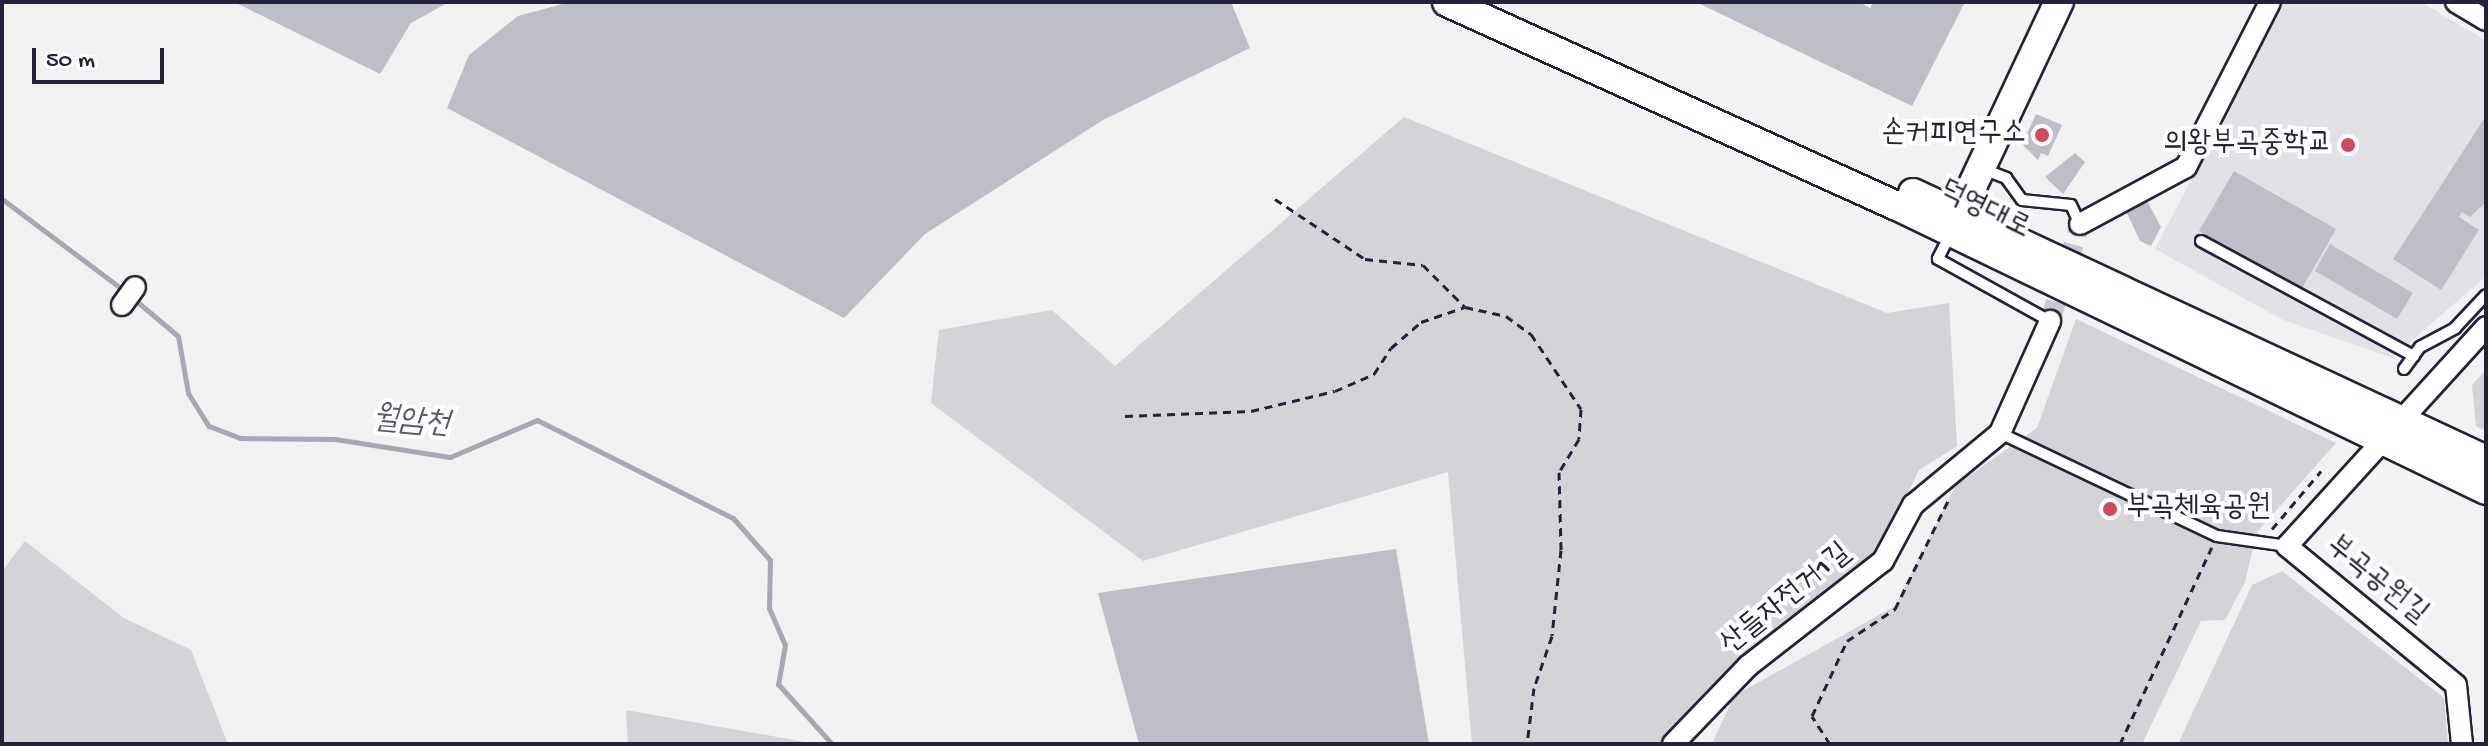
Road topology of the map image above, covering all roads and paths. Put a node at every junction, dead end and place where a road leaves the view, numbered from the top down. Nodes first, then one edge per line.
1 (1447, 2) edge
2 (1485, 2) edge
3 (2059, 2) edge
4 (2270, 2) edge
5 (2456, 2) edge
6 (2486, 20) edge
7 (1981, 168) junction
8 (1275, 199) dead end
9 (1955, 224) junction
10 (2080, 224) joint
11 (2201, 241) dead end
12 (135, 287) dead end
13 (2486, 295) edge
14 (122, 305) dead end
15 (1465, 307) junction
16 (2050, 321) joint
17 (2486, 327) edge
18 (2414, 356) junction
19 (2404, 369) dead end
20 (1125, 416) dead end
21 (2404, 417) junction
22 (2000, 433) junction
23 (2385, 439) junction
24 (2486, 460) edge
25 (2321, 471) dead end
26 (2486, 490) edge
27 (1953, 492) dead end
28 (2217, 536) junction
29 (2277, 545) junction
30 (1527, 744) edge
31 (1673, 744) edge
32 (1830, 744) edge
33 (2120, 744) edge
34 (2462, 744) edge

1 - 9 street, 덕영대로
2 - 9 street, 덕영대로
3 - 7 street
4 - 10 street
5 - 6 street
7 - 9 street
7 - 10 lane
8 - 15 path
9 - 16 lane
9 - 21 street, 덕영대로
9 - 23 street, 덕영대로
11 - 18 lane
12 - 14 street
13 - 18 lane
15 - 20 path
15 - 30 path
16 - 22 street
17 - 21 street, 부곡공원길
18 - 19 lane
21 - 23 street, 부곡공원길
21 - 24 street, 덕영대로
22 - 28 lane
22 - 31 street, 산들자전거1길
23 - 26 street, 덕영대로
23 - 29 street, 부곡공원길
25 - 29 path
27 - 32 path
28 - 29 lane
28 - 33 path
29 - 34 street, 부곡공원길

